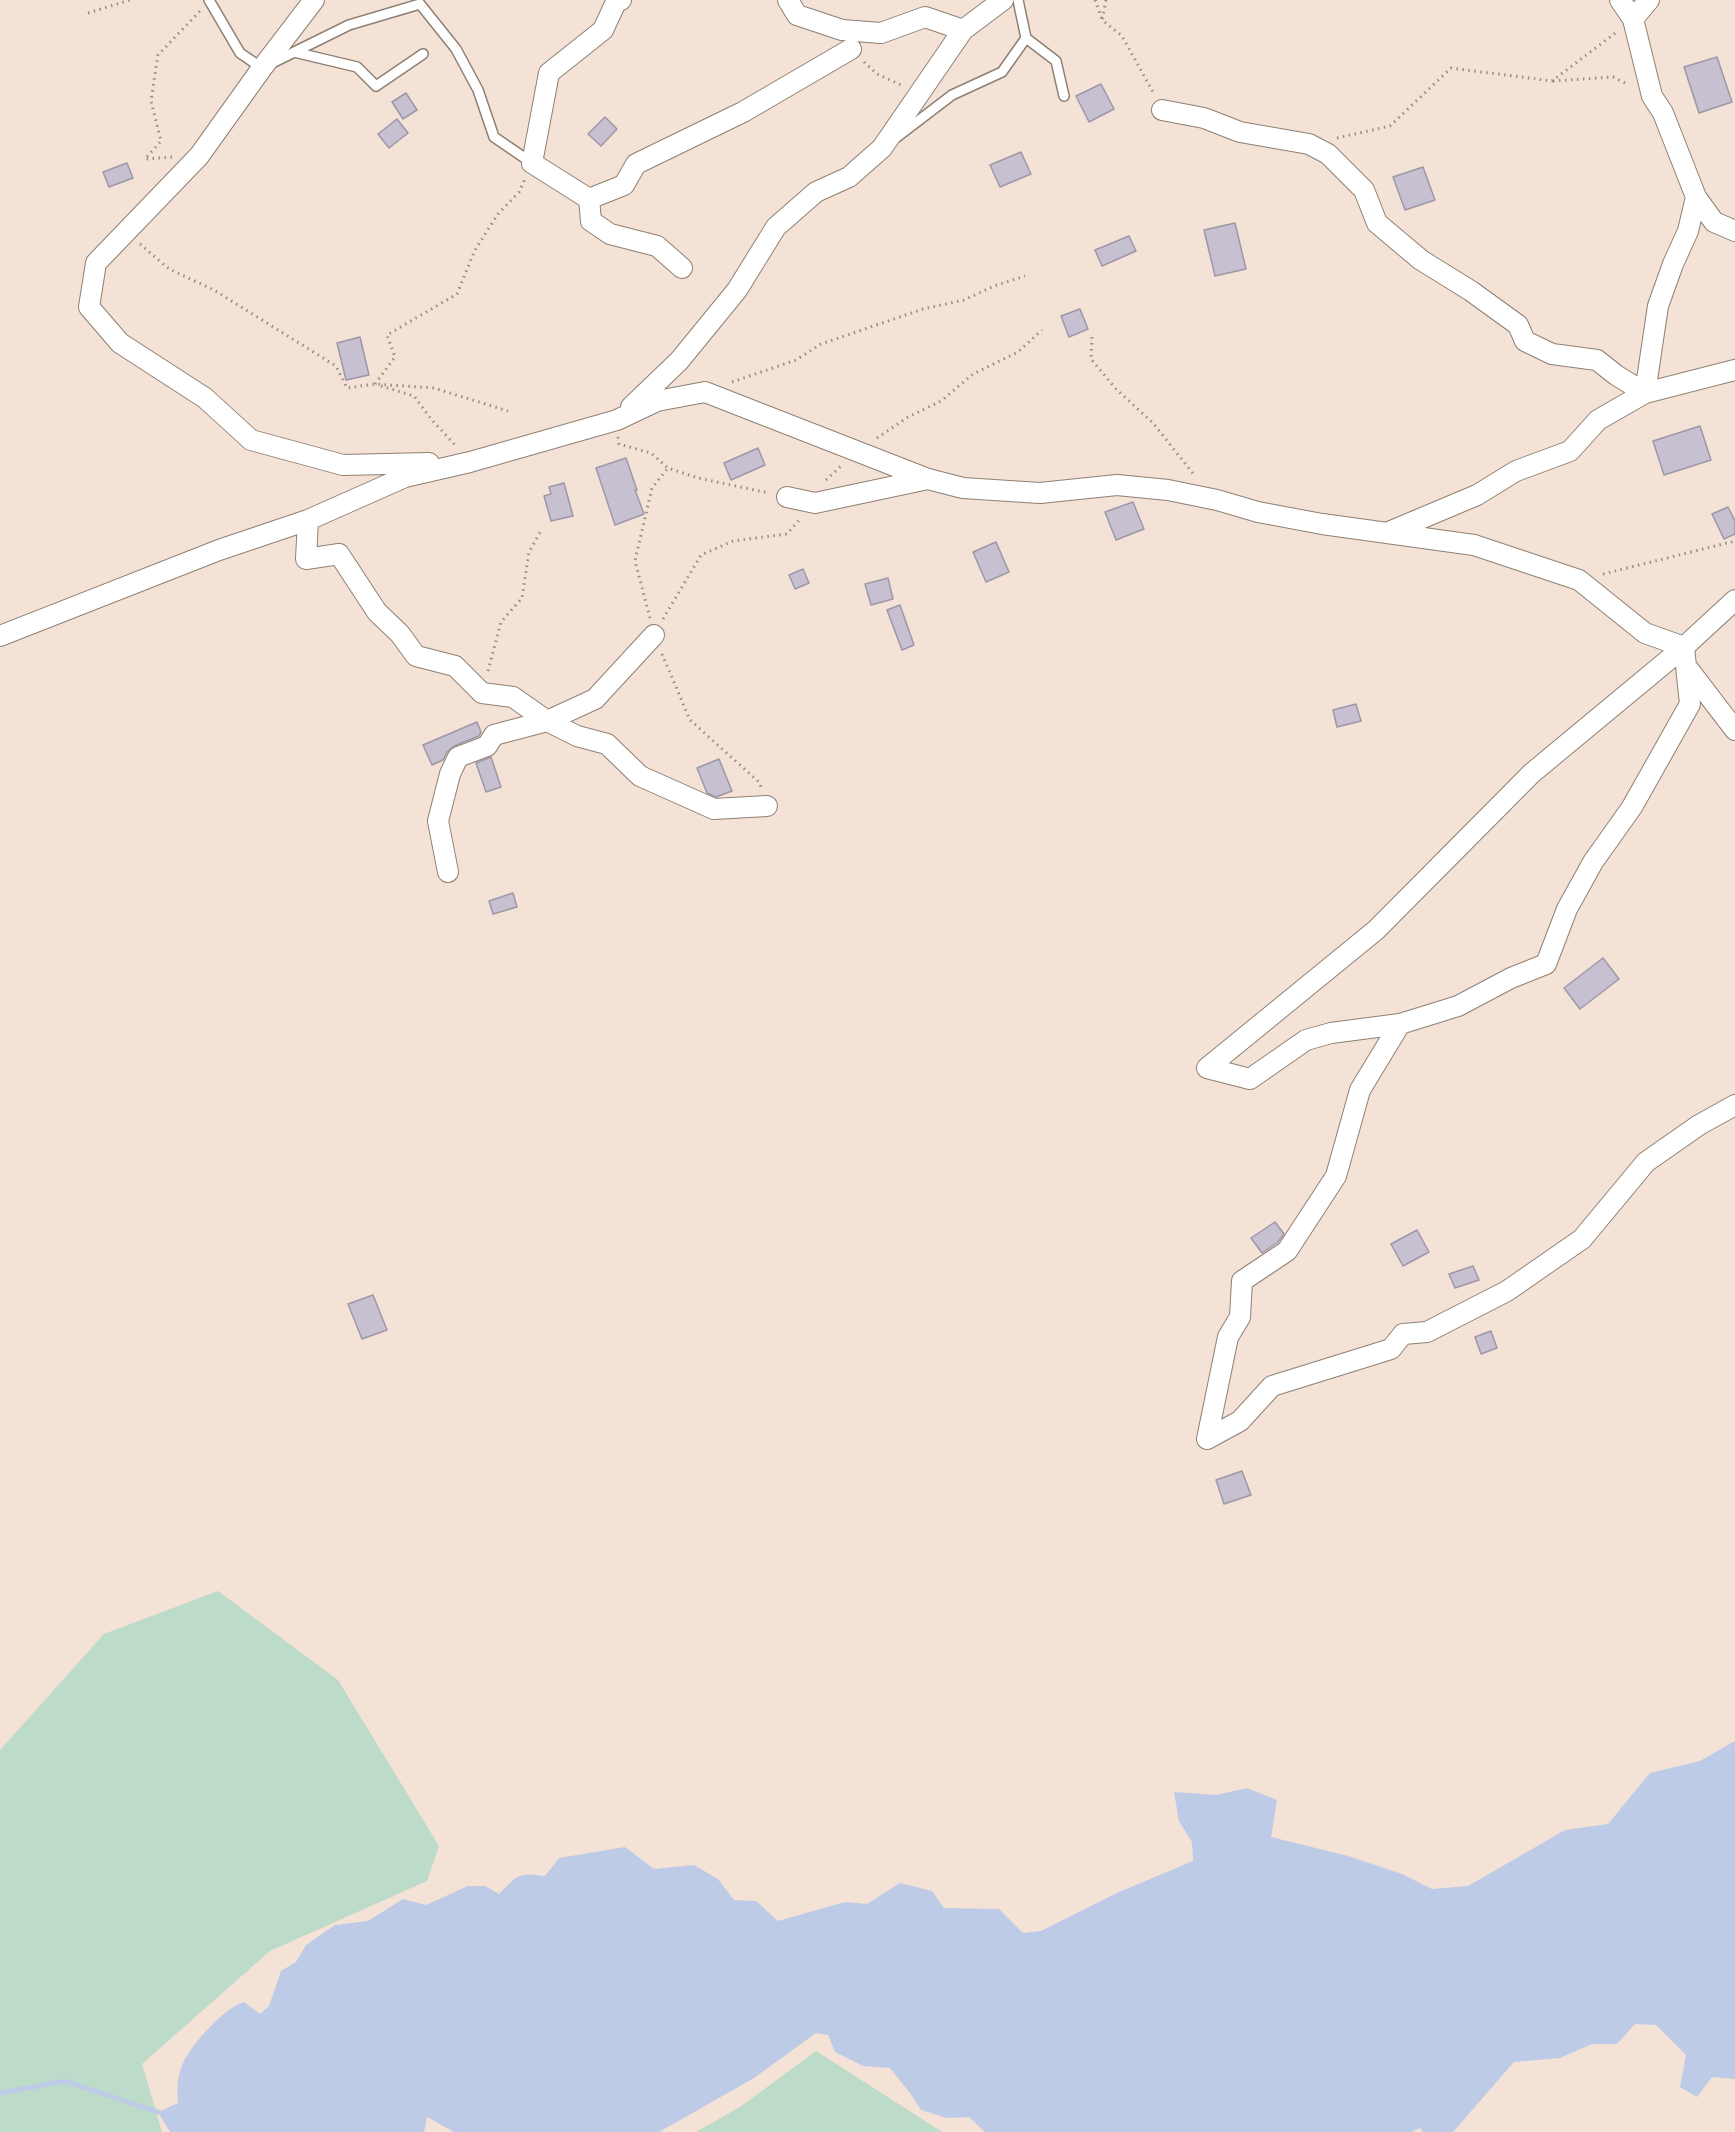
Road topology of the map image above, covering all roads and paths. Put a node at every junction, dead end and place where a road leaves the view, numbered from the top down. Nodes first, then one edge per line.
1 (130, 0) edge
2 (209, 0) edge
3 (314, 0) edge
4 (621, 0) edge
5 (788, 0) edge
6 (1003, 0) edge
7 (1018, 0) edge
8 (1095, 0) edge
9 (1106, 0) edge
10 (1620, 0) edge
11 (1649, 0) edge
12 (88, 13) dead end
13 (1633, 19) junction
14 (1102, 20) junction
15 (963, 30) junction
16 (1026, 38) junction
17 (851, 49) joint
18 (294, 52) junction
19 (423, 54) dead end
20 (262, 68) junction
21 (1552, 81) junction
22 (920, 93) junction
23 (1064, 96) dead end
24 (1652, 96) junction
25 (1162, 110) joint
26 (1309, 144) junction
27 (882, 148) junction
28 (199, 156) junction
29 (532, 163) junction
30 (1696, 197) junction
31 (589, 199) junction
32 (125, 231) junction
33 (1735, 231) edge
34 (682, 268) dead end
35 (1025, 276) dead end
36 (1042, 330) dead end
37 (1092, 337) dead end
38 (1735, 370) edge
39 (375, 384) junction
40 (705, 392) junction
41 (1645, 393) junction
42 (508, 411) dead end
43 (617, 420) junction
44 (856, 452) junction
45 (470, 462) junction
46 (668, 468) junction
47 (928, 479) junction
48 (787, 497) joint
49 (1217, 500) junction
50 (814, 503) junction
51 (308, 520) junction
52 (542, 529) dead end
53 (1389, 532) junction
54 (1735, 541) edge
55 (1579, 580) junction
56 (1735, 600) edge
57 (654, 635) junction
58 (0, 636) edge
59 (1685, 656) junction
60 (482, 693) junction
61 (547, 721) junction
62 (1735, 730) edge
63 (767, 807) joint
64 (448, 872) dead end
65 (1401, 1024) junction
66 (1735, 1105) edge

1 - 12 path
2 - 20 lane
2 - 28 path
3 - 20 street
4 - 29 street
5 - 15 street
6 - 15 street
7 - 16 lane
8 - 14 path
9 - 14 path
10 - 13 street
11 - 13 street
13 - 21 path
13 - 24 street
14 - 25 path
15 - 22 street
16 - 23 lane
16 - 27 lane
17 - 22 path
17 - 31 street
18 - 19 lane
18 - 20 lane
18 - 29 lane
20 - 28 street
21 - 24 path
21 - 26 path
22 - 27 street
24 - 30 street
25 - 26 street
26 - 41 street
27 - 43 street
28 - 32 street
29 - 31 street
29 - 39 path
30 - 33 street
30 - 41 street
31 - 34 street
32 - 39 path
32 - 45 street
35 - 40 path
36 - 44 path
37 - 49 path
38 - 41 street
39 - 42 path
39 - 45 path
40 - 43 street
40 - 44 street
41 - 53 street
43 - 45 street
43 - 46 path
44 - 47 street
44 - 50 path
45 - 51 street
46 - 48 path
46 - 57 path
47 - 49 street
47 - 50 street
48 - 50 street
49 - 53 street
50 - 57 path
51 - 58 street
51 - 60 street
52 - 60 path
53 - 55 street
54 - 55 path
55 - 59 street
56 - 59 street
57 - 61 street
57 - 63 path
59 - 62 street
59 - 65 street
59 - 65 street
60 - 61 street
61 - 63 street
61 - 64 street
65 - 66 street

